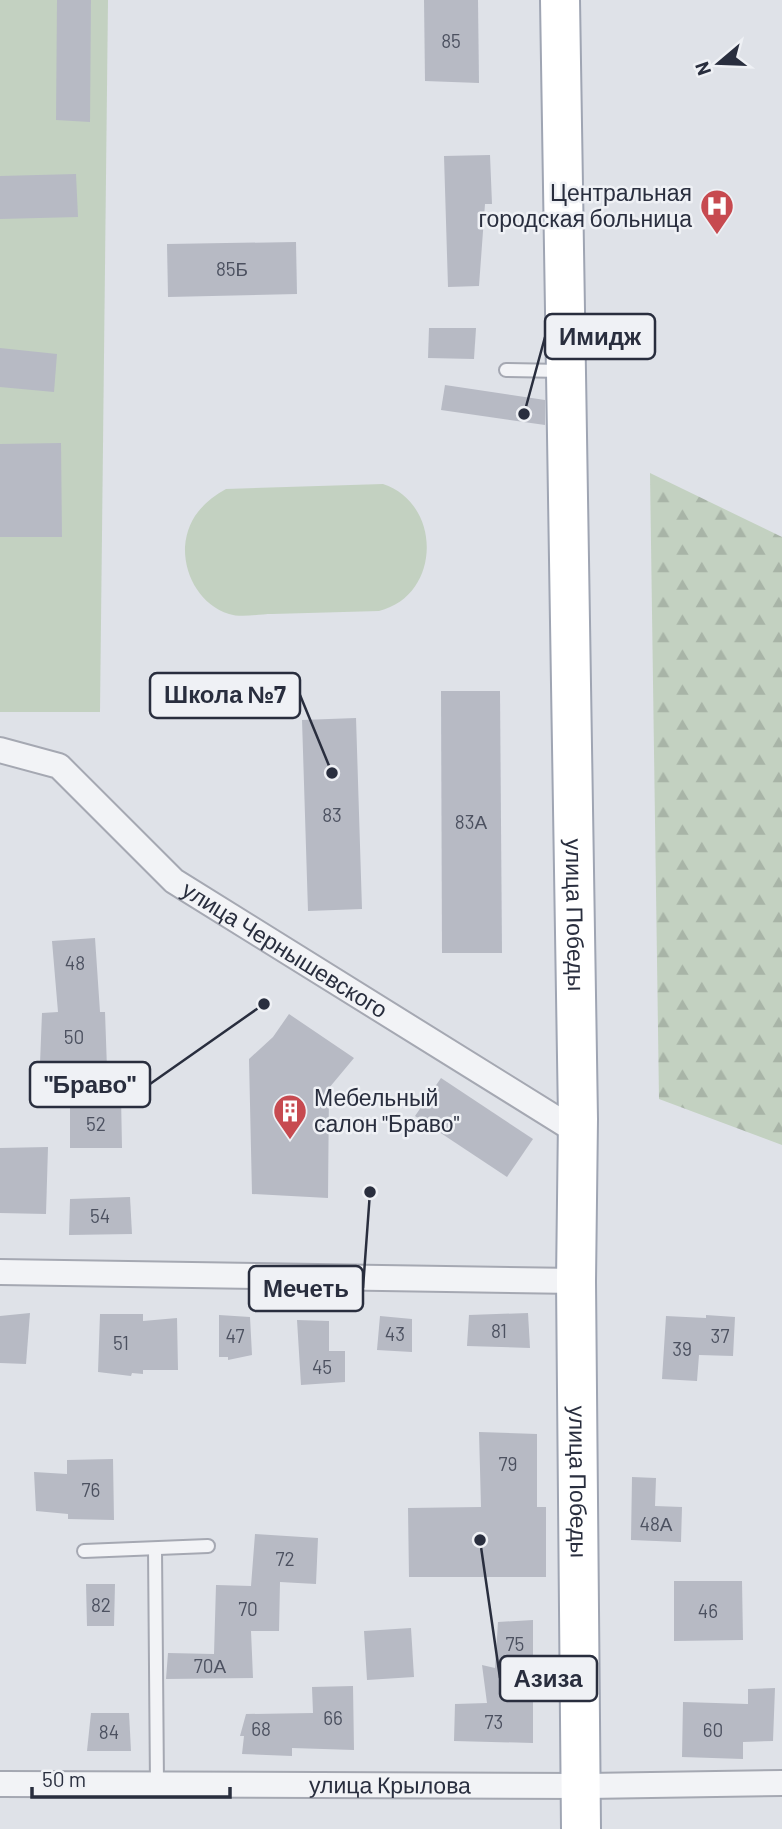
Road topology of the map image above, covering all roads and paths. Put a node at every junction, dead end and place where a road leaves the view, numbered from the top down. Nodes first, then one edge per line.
1 (560, 0) edge
2 (566, 0) edge
3 (506, 370) dead end
4 (567, 371) junction
5 (0, 750) edge
6 (581, 1135) junction
7 (0, 1272) edge
8 (576, 1281) junction
9 (208, 1546) dead end
10 (155, 1549) junction
11 (84, 1551) dead end
12 (782, 1783) edge
13 (0, 1784) edge
14 (157, 1784) junction
15 (584, 1785) junction
16 (581, 1829) edge
17 (587, 1829) edge

1 - 4 main road, улица Победы
2 - 6 main road, улица Победы
3 - 4 lane
4 - 6 main road, улица Победы
5 - 6 street, улица Чернышевского
6 - 8 main road, улица Победы
6 - 15 main road, улица Победы
7 - 8 street
8 - 15 main road, улица Победы
9 - 10 lane
10 - 11 lane
10 - 14 lane
12 - 15 street, улица Крылова
13 - 14 street, улица Крылова
14 - 15 street, улица Крылова
15 - 16 main road, улица Победы
15 - 17 main road, улица Победы

